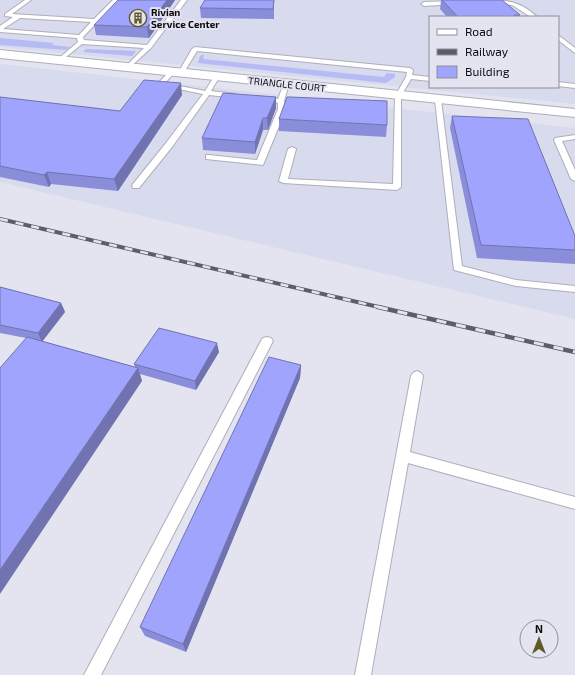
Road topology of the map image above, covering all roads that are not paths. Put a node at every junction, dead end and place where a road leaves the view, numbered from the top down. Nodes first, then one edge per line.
1 (28, 0) edge
2 (116, 0) edge
3 (184, 0) edge
4 (487, 2) edge
5 (463, 3) edge
6 (424, 4) dead end
7 (0, 14) edge
8 (8, 15) junction
9 (19, 16) junction
10 (533, 16) edge
11 (95, 21) junction
12 (0, 29) edge
13 (559, 38) edge
14 (81, 39) junction
15 (149, 47) junction
16 (575, 51) edge
17 (0, 54) edge
18 (60, 60) junction
19 (128, 67) junction
20 (176, 72) junction
21 (217, 76) junction
22 (409, 76) junction
23 (429, 79) edge
24 (286, 84) junction
25 (559, 84) edge
26 (575, 86) edge
27 (207, 93) junction
28 (398, 96) junction
29 (244, 97) edge
30 (266, 99) edge
31 (438, 100) junction
32 (281, 101) junction
33 (575, 113) edge
34 (575, 137) edge
35 (558, 140) junction
36 (575, 141) edge
37 (292, 149) dead end
38 (209, 157) edge
39 (575, 179) edge
40 (136, 186) dead end
41 (575, 289) edge
42 (267, 340) dead end
43 (417, 376) dead end
44 (403, 456) junction
45 (575, 503) edge
46 (92, 675) edge
47 (363, 675) edge

1 - 8 lane
2 - 11 lane
3 - 15 lane
4 - 10 lane
5 - 6 lane
7 - 8 lane
8 - 9 lane
9 - 11 lane
9 - 12 lane
11 - 14 lane
12 - 14 lane
13 - 16 lane
14 - 15 lane
14 - 18 lane
15 - 19 lane
17 - 18 street, TRIANGLE COURT
18 - 19 street, TRIANGLE COURT
19 - 20 street, TRIANGLE COURT
20 - 21 street, TRIANGLE COURT
20 - 22 lane
20 - 27 lane
21 - 24 street, TRIANGLE COURT
21 - 27 lane
22 - 23 lane
22 - 28 lane
24 - 28 street, TRIANGLE COURT
24 - 32 lane
25 - 26 lane
27 - 29 lane
27 - 40 lane
28 - 31 street, TRIANGLE COURT
28 - 37 lane
30 - 32 lane
31 - 33 street, TRIANGLE COURT
31 - 41 lane
32 - 38 lane
34 - 35 lane
35 - 36 lane
35 - 39 lane
42 - 46 lane
43 - 44 lane
44 - 45 lane
44 - 47 lane

